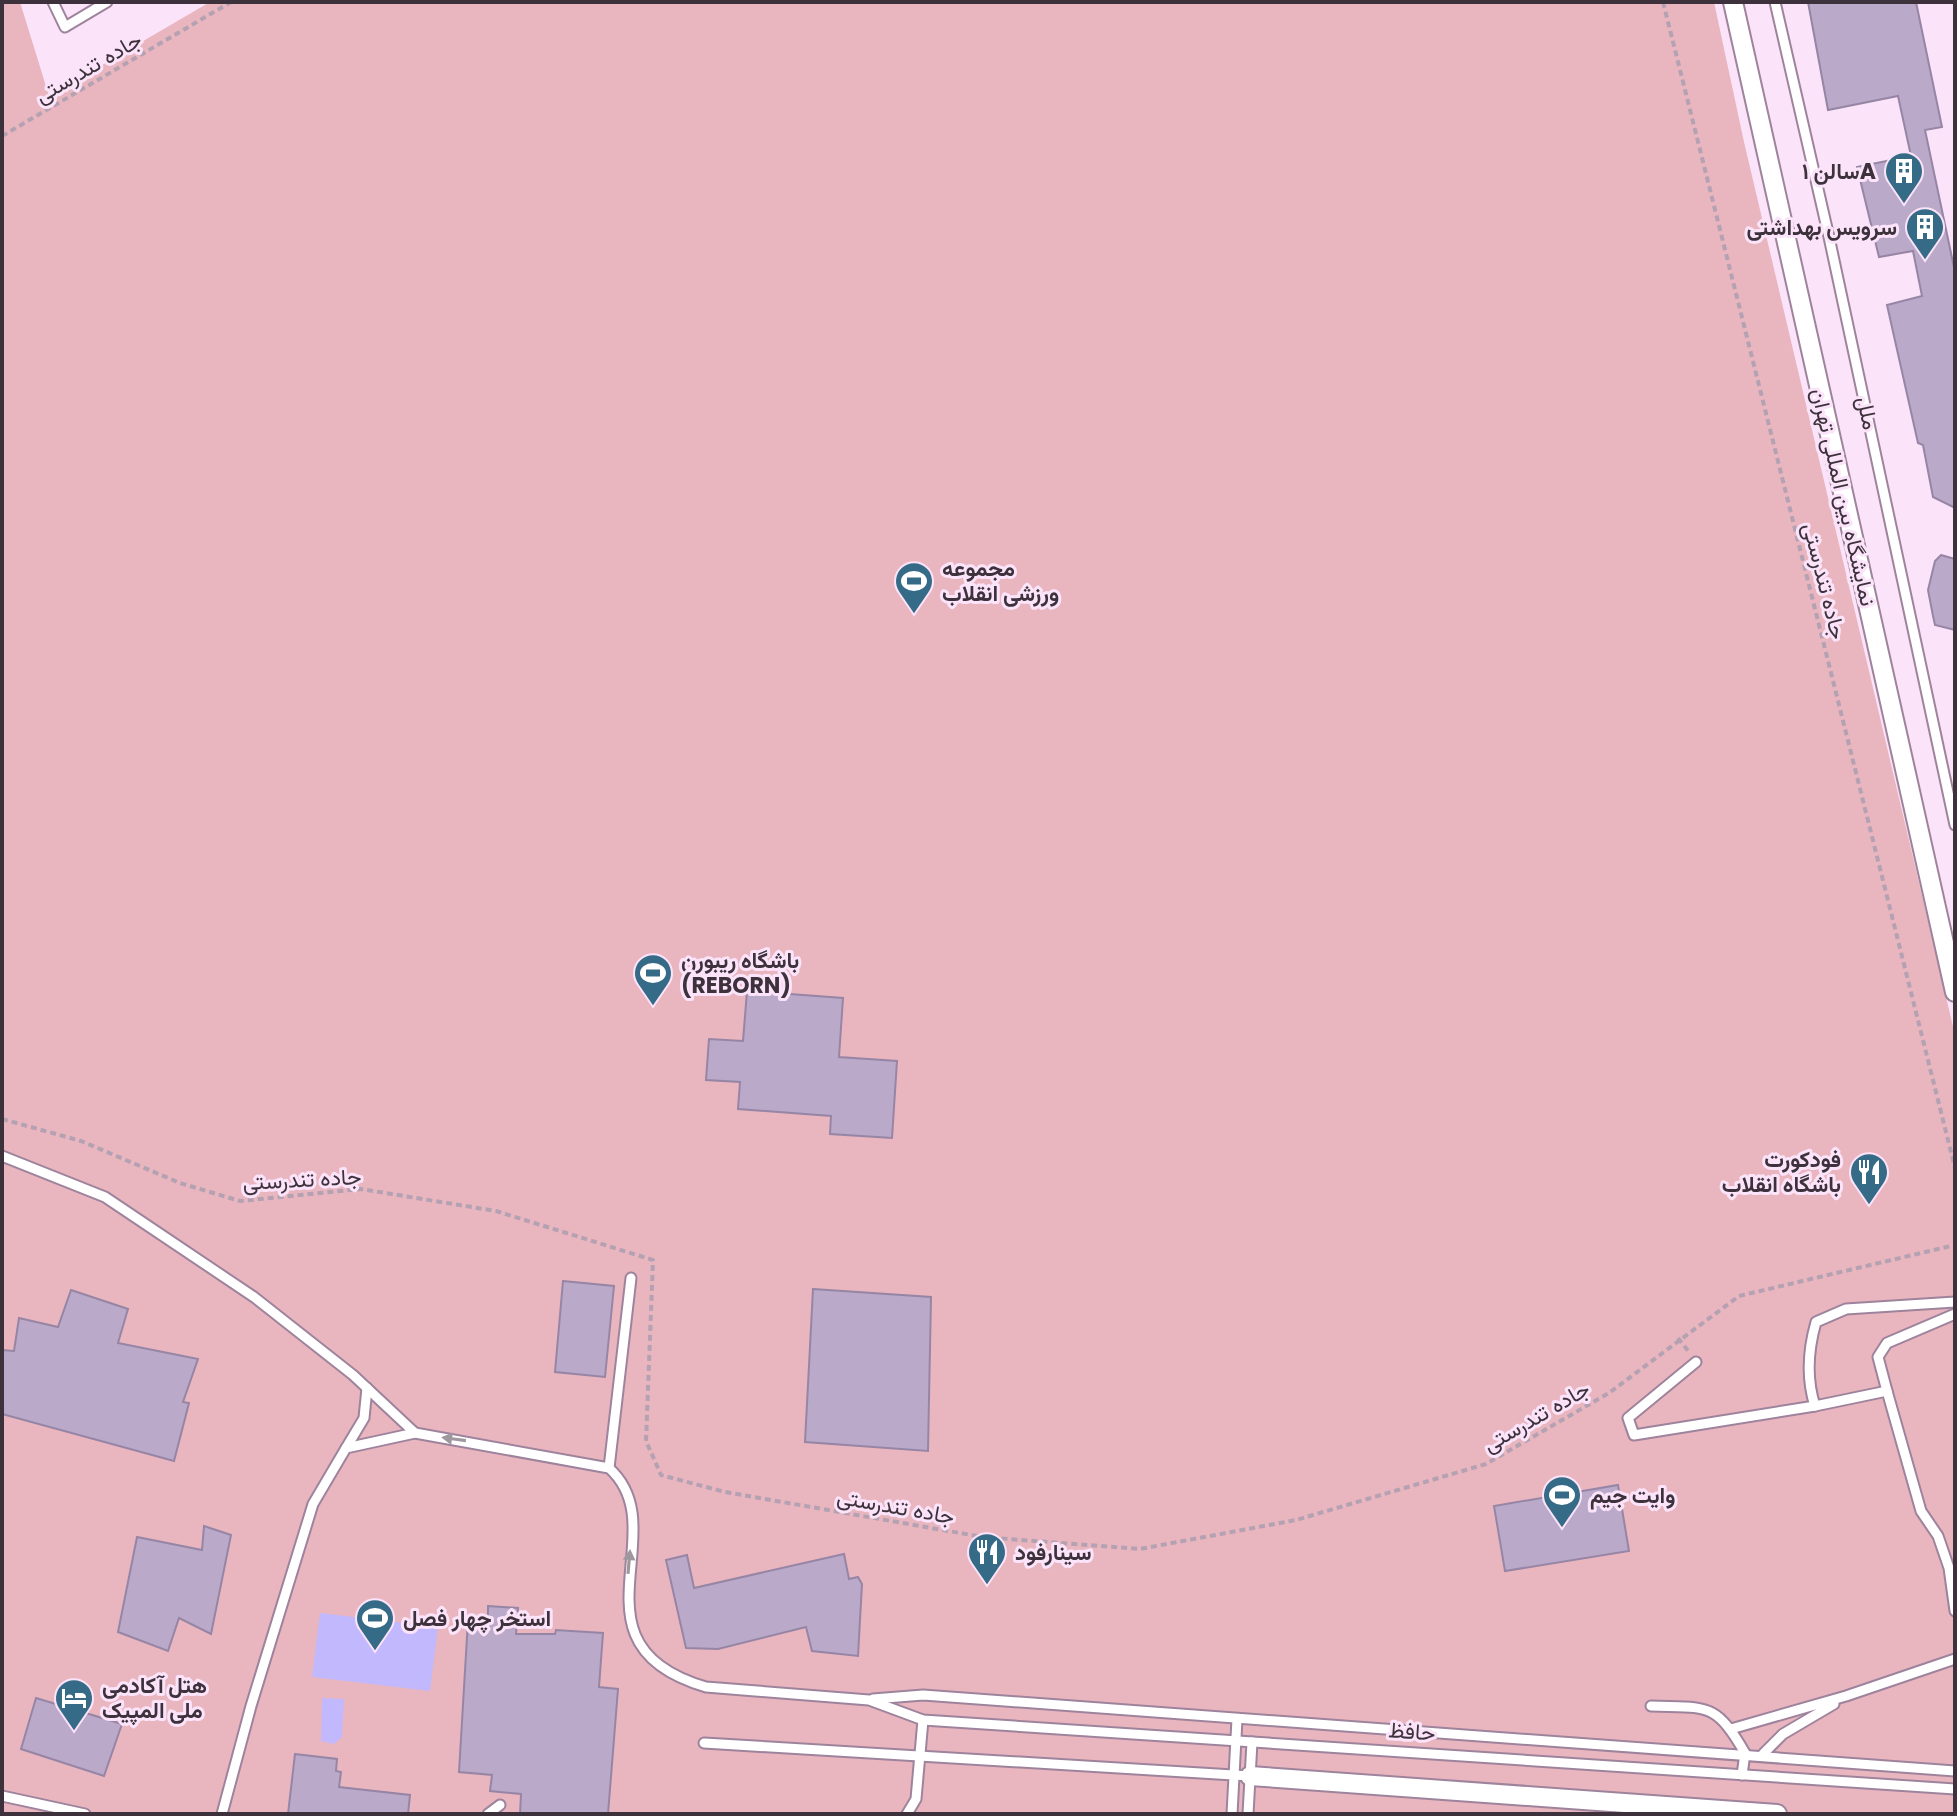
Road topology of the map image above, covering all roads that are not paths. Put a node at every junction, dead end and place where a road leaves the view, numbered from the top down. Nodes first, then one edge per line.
1 (53, 2) edge
2 (107, 2) edge
3 (1733, 2) edge
4 (1775, 2) edge
5 (1955, 825) edge
6 (1955, 992) edge
7 (2, 1156) edge
8 (631, 1278) dead end
9 (1955, 1302) edge
10 (1955, 1314) edge
11 (1696, 1362) dead end
12 (367, 1388) junction
13 (1887, 1391) junction
14 (1815, 1406) junction
15 (415, 1433) junction
16 (346, 1448) junction
17 (609, 1468) junction
18 (1955, 1611) edge
19 (1955, 1659) edge
20 (1846, 1696) junction
21 (869, 1700) junction
22 (1651, 1706) dead end
23 (1237, 1719) junction
24 (923, 1720) junction
25 (1731, 1729) junction
26 (1235, 1741) junction
27 (1252, 1742) junction
28 (704, 1743) dead end
29 (1745, 1753) junction
30 (1763, 1754) junction
31 (919, 1756) junction
32 (1955, 1771) edge
33 (1742, 1775) junction
34 (1242, 1776) junction
35 (1955, 1789) edge
36 (2, 1796) edge
37 (500, 1805) dead end
38 (85, 1814) edge
39 (222, 1814) edge
40 (488, 1814) edge
41 (907, 1814) edge
42 (1232, 1814) edge
43 (1248, 1814) edge
44 (1777, 1814) edge

1 - 2 lane
3 - 6 street, نمایشگاه بین المللی تهران
4 - 5 lane, ملل
7 - 12 lane
8 - 17 lane
9 - 14 lane
10 - 13 lane
11 - 14 lane
12 - 15 lane
12 - 16 lane
13 - 14 lane
13 - 18 lane
15 - 16 lane
17 -> 15 lane
16 - 39 lane
21 -> 17 lane
19 - 20 lane
20 - 25 lane
20 - 30 lane
21 - 23 lane, حافظ
21 - 24 lane, حافظ
22 - 25 lane
23 - 26 lane
23 - 29 lane, حافظ
24 - 26 lane, حافظ
24 - 31 lane
25 - 29 lane
26 - 27 lane, حافظ
26 - 34 lane
27 - 33 lane, حافظ
27 - 34 lane
28 - 31 lane
29 - 30 lane, حافظ
29 - 33 lane
30 - 32 lane, حافظ
31 - 34 lane
31 - 41 lane
33 - 35 lane, حافظ
34 - 42 lane
34 - 43 lane
34 - 44 street
36 - 38 lane
37 - 40 lane

